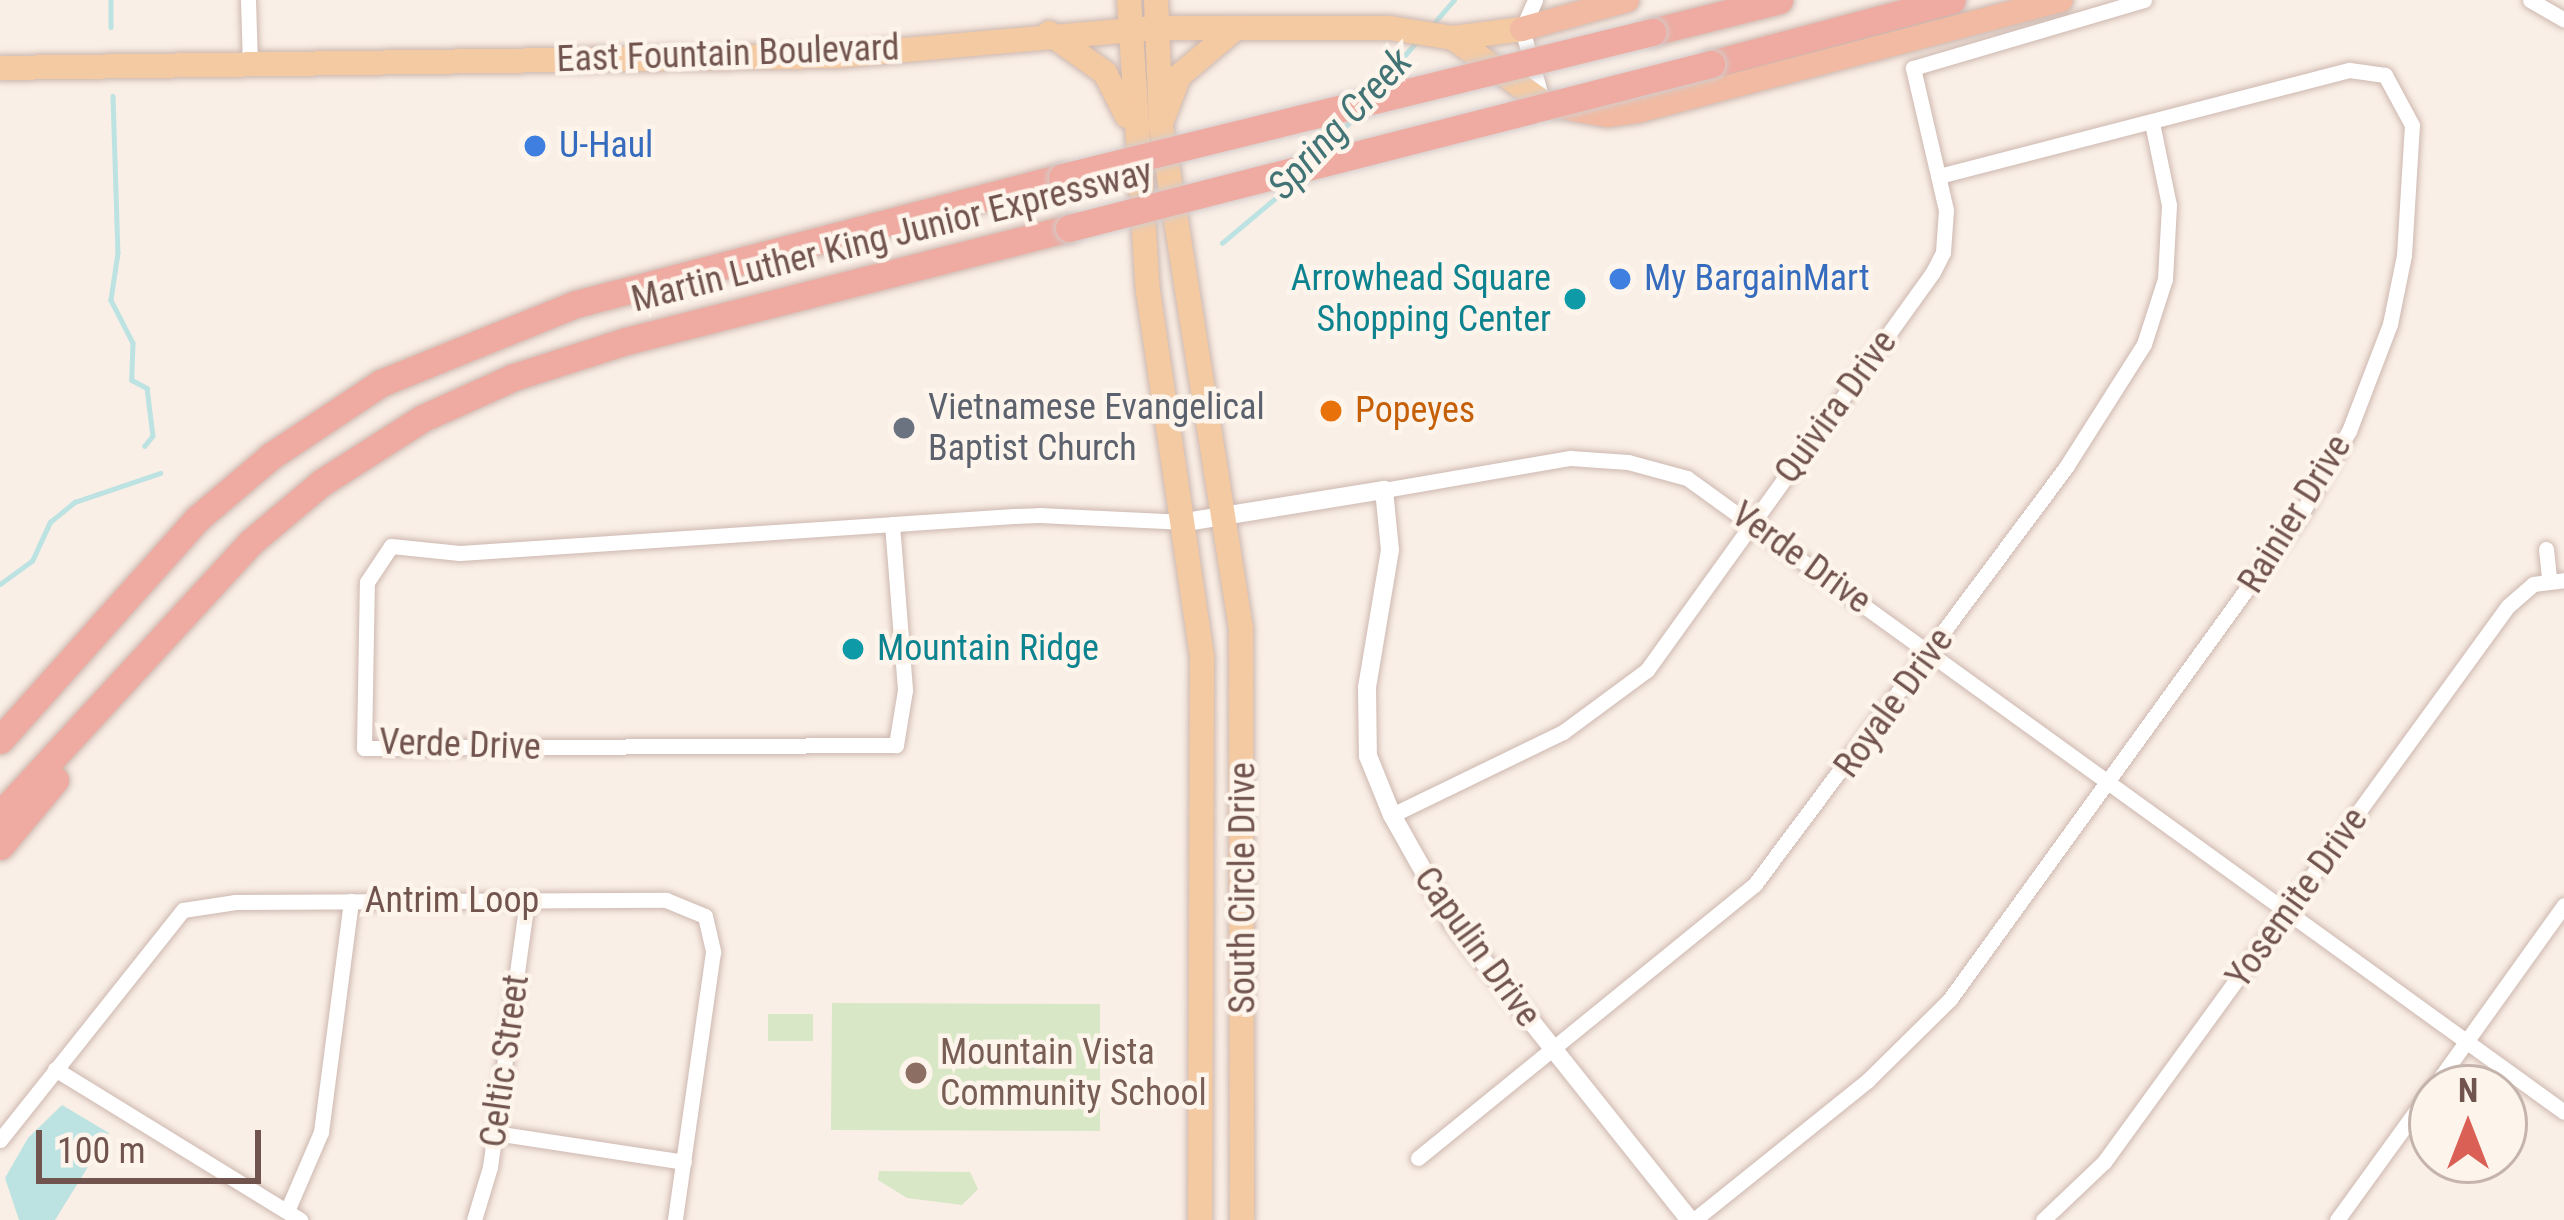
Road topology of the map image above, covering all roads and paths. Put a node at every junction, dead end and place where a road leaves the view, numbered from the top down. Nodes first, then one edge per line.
1 (248, 0) edge
2 (1129, 0) edge
3 (1156, 0) edge
4 (1535, 0) edge
5 (1627, 0) edge
6 (1779, 0) edge
7 (1952, 0) edge
8 (2061, 0) edge
9 (2144, 0) edge
10 (2530, 0) edge
11 (1586, 4) edge
12 (2564, 20) edge
13 (1156, 28) junction
14 (1236, 28) junction
15 (1129, 29) junction
16 (1522, 29) junction
17 (1049, 33) junction
18 (1461, 44) junction
19 (1529, 55) junction
20 (250, 64) junction
21 (0, 68) edge
22 (1544, 103) junction
23 (2152, 123) junction
24 (1161, 126) junction
25 (1133, 129) junction
26 (1938, 176) junction
27 (1384, 490) junction
28 (1225, 517) junction
29 (1186, 522) junction
30 (1753, 522) junction
31 (892, 524) junction
32 (2546, 549) dead end
33 (2557, 580) edge
34 (189, 604) junction
35 (1931, 652) junction
36 (26, 710) junction
37 (0, 729) edge
38 (0, 740) edge
39 (2110, 780) junction
40 (0, 815) edge
41 (1392, 815) junction
42 (0, 846) edge
43 (527, 900) junction
44 (351, 901) junction
45 (2564, 905) edge
46 (2288, 910) junction
47 (2467, 1041) junction
48 (1552, 1048) junction
49 (2450, 1064) edge
50 (55, 1070) junction
51 (2564, 1112) edge
52 (2408, 1122) edge
53 (496, 1133) junction
54 (0, 1140) edge
55 (1418, 1158) dead end
56 (684, 1162) junction
57 (294, 1216) edge
58 (474, 1220) edge
59 (676, 1220) edge
60 (1200, 1220) edge
61 (1242, 1220) edge
62 (1692, 1220) edge
63 (2043, 1220) edge
64 (2337, 1220) edge

1 - 20 street
2 - 15 main road
3 - 13 main road
4 - 16 street
5 - 11 highway
6 - 36 highway, Martin Luther King Junior Expressway, bridge
7 - 34 highway, Martin Luther King Junior Expressway, bridge
8 - 22 highway
9 - 26 street, Quivira Drive
10 - 12 street
11 - 16 highway
13 - 14 main road, East Fountain Boulevard
13 - 15 main road, East Fountain Boulevard
13 - 24 main road, South Circle Drive
14 - 18 main road, East Fountain Boulevard
14 - 24 main road
15 - 17 main road, East Fountain Boulevard
15 - 25 main road, South Circle Drive
16 - 18 main road, East Fountain Boulevard
16 - 19 street
17 - 20 main road, East Fountain Boulevard
17 - 25 main road
18 - 19 main road
18 - 22 main road, East Fountain Boulevard
19 - 22 street
20 - 21 main road, East Fountain Boulevard
23 - 26 street, Rainier Drive
23 - 35 street, Royale Drive
23 - 39 street, Rainier Drive
24 - 28 main road, South Circle Drive
25 - 29 main road, South Circle Drive
26 - 30 street, Quivira Drive
27 - 28 street, Verde Drive
27 - 30 street, Verde Drive
27 - 41 street, Capulin Drive
28 - 29 street, Verde Drive
28 - 61 main road, South Circle Drive
29 - 31 street, Verde Drive
29 - 60 main road, South Circle Drive
30 - 35 street, Verde Drive
30 - 41 street, Quivira Drive
31 - 31 street, Verde Drive
32 - 33 street
33 - 46 street, Yosemite Drive
34 - 40 highway, Martin Luther King Junior Expressway
34 - 42 highway
35 - 39 street, Verde Drive
35 - 48 street, Royale Drive
36 - 37 highway
36 - 38 highway, Martin Luther King Junior Expressway
39 - 46 street, Verde Drive
39 - 62 street, Rainier Drive
41 - 48 street, Capulin Drive
43 - 44 street, Antrim Loop
43 - 53 street, Celtic Street
43 - 56 street, Antrim Loop
44 - 50 street, Antrim Loop
44 - 57 street
45 - 47 street
46 - 47 street, Verde Drive
46 - 63 street, Yosemite Drive
47 - 49 street
47 - 51 street, Verde Drive
48 - 55 street, Royale Drive
48 - 62 street, Capulin Drive
50 - 54 street, Antrim Loop
50 - 57 street
52 - 64 street
53 - 56 street
53 - 58 street, Celtic Street
56 - 59 street, Antrim Loop

